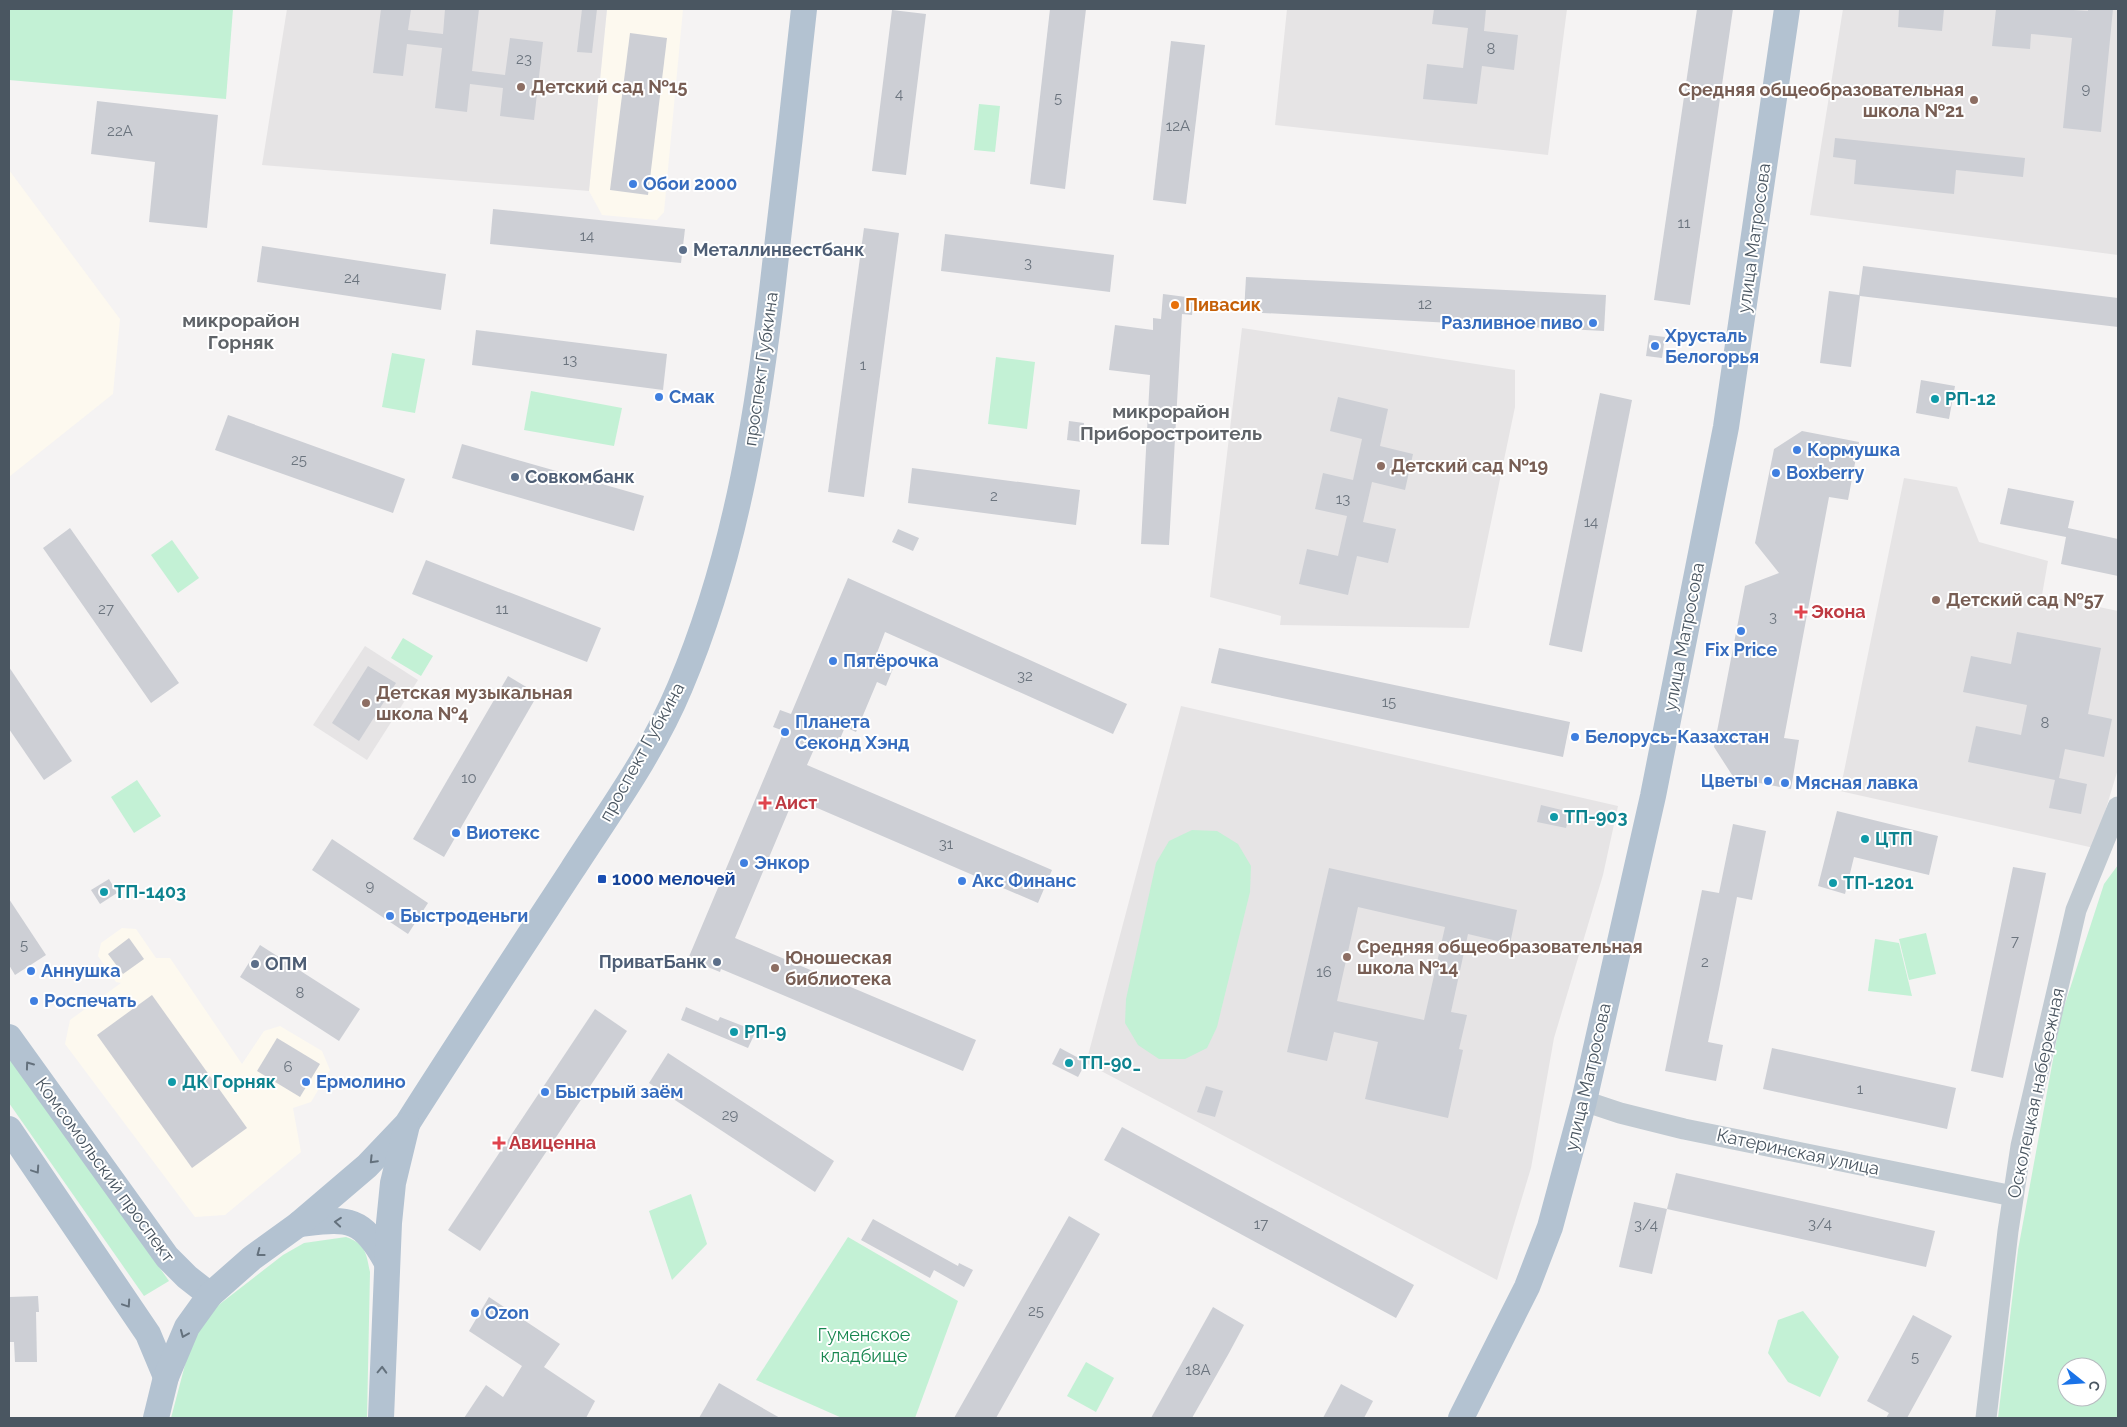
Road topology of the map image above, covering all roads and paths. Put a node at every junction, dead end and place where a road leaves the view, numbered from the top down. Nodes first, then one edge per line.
1 (804, 9) edge
2 (1786, 9) edge
3 (2118, 807) edge
4 (9, 1037) edge
5 (1584, 1102) junction
6 (407, 1124) junction
7 (9, 1129) edge
8 (2013, 1196) junction
9 (299, 1224) junction
10 (386, 1262) junction
11 (210, 1295) junction
12 (166, 1377) junction
13 (156, 1418) edge
14 (380, 1418) edge
15 (1461, 1418) edge
16 (1986, 1418) edge

1 - 6 main road, проспект Губкина
2 - 5 main road, улица Матросова
3 - 8 street, Осколецкая набережная
11 -> 4 main road, Комсомольский проспект
5 - 8 street, Катеринская улица
5 - 15 main road, улица Матросова
6 -> 9 main road, проспект Губкина
6 - 10 main road
7 -> 12 main road
8 - 16 street, Осколецкая набережная
10 -> 9 main road
9 -> 11 main road, проспект Губкина
14 -> 10 main road
11 -> 12 main road, проспект Губкина
12 - 13 main road, проспект Губкина

